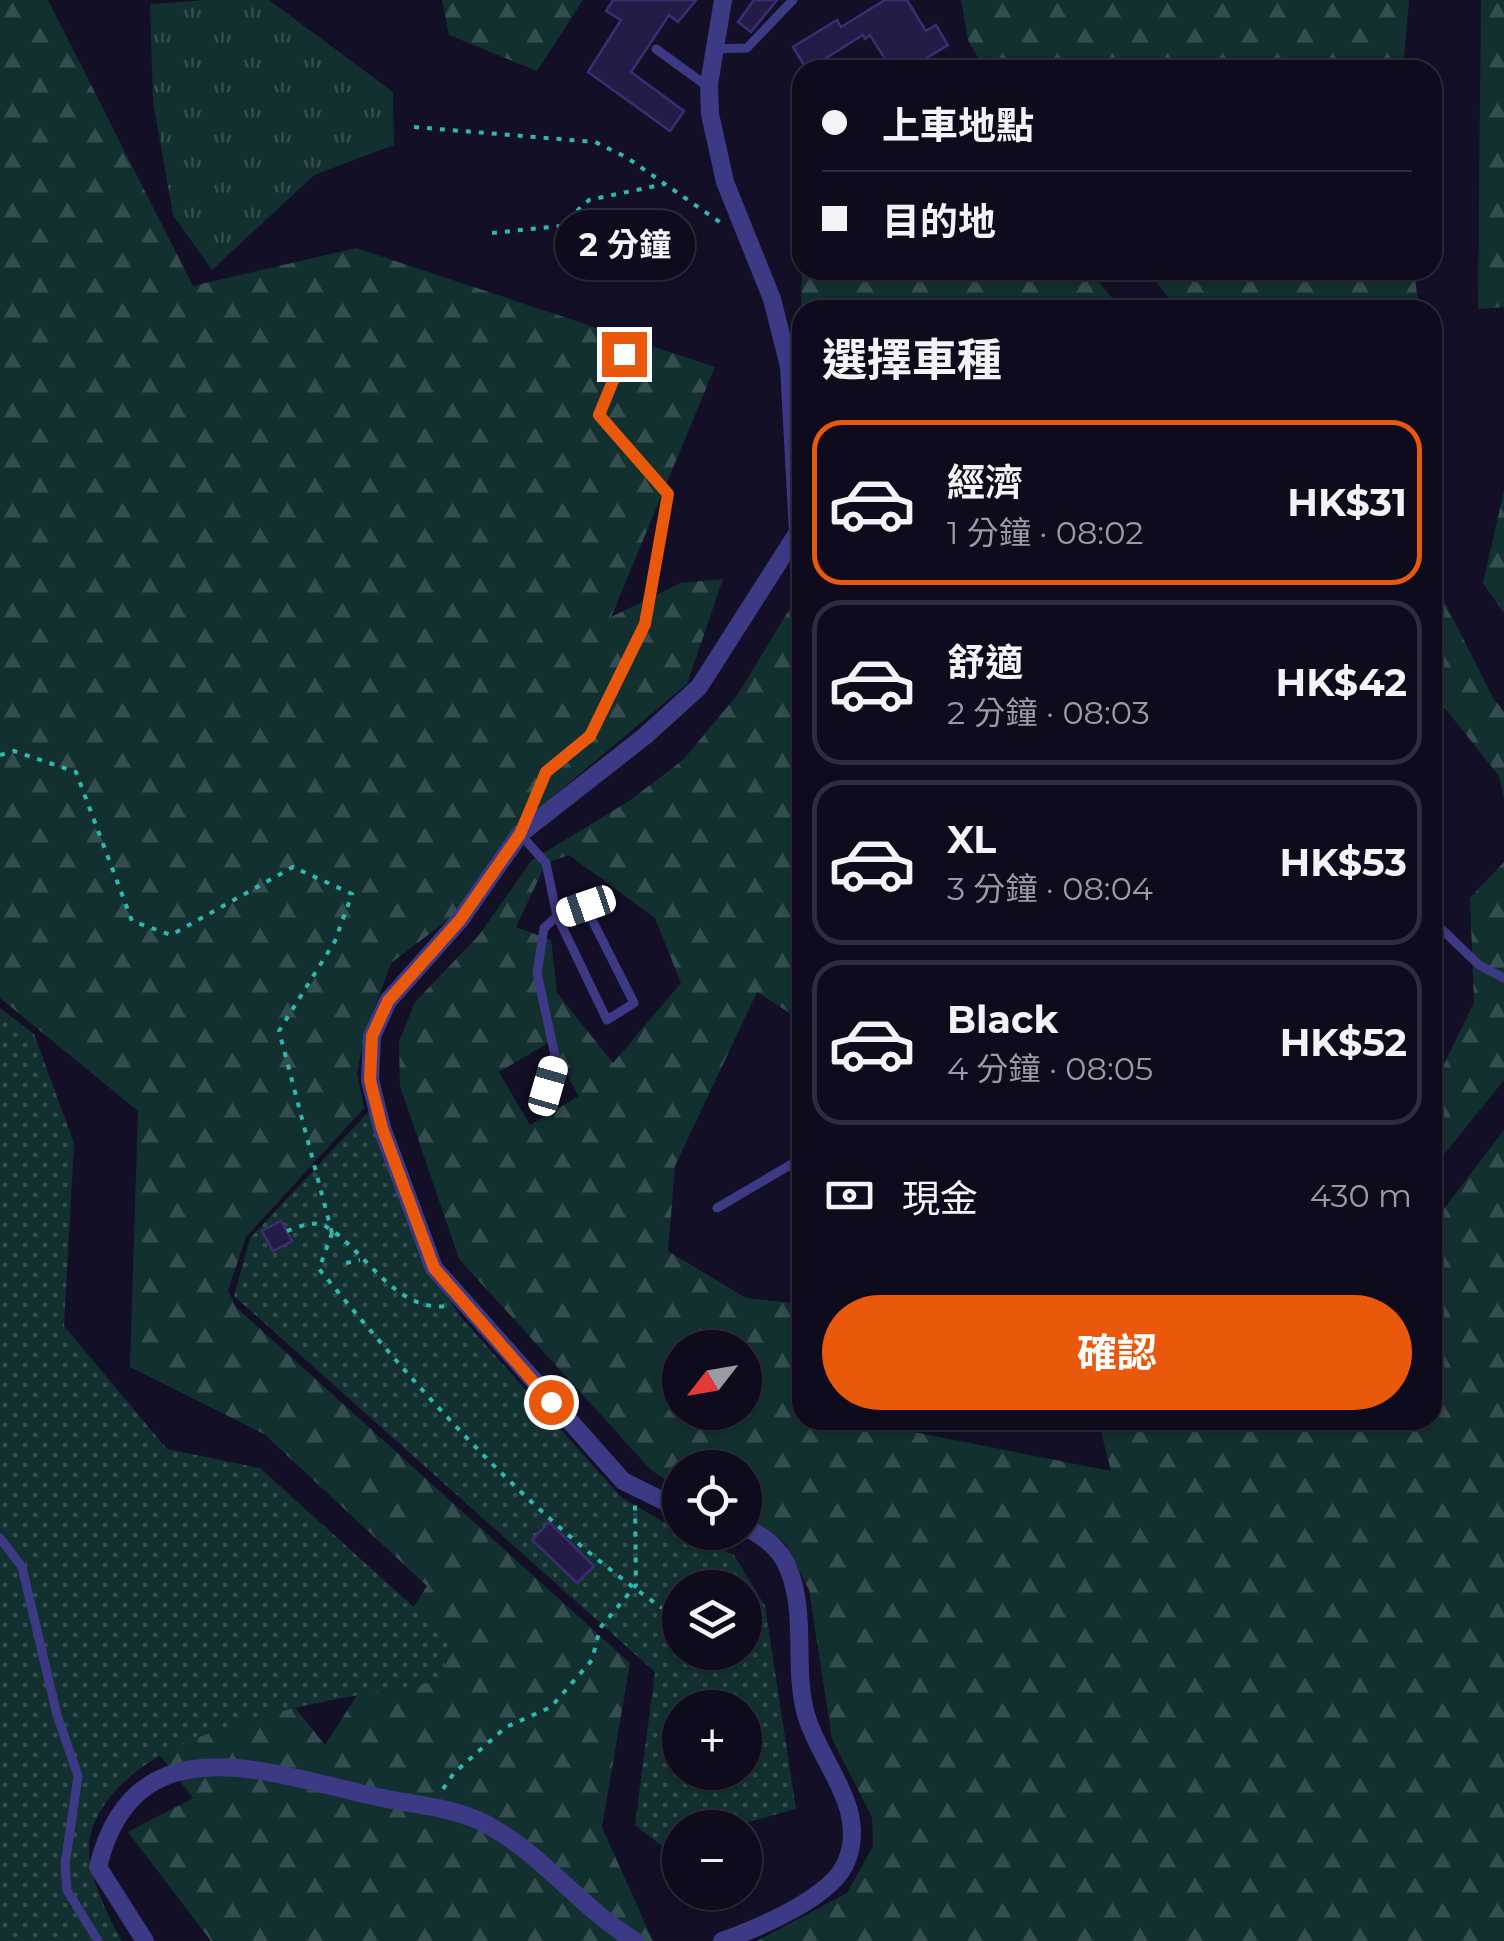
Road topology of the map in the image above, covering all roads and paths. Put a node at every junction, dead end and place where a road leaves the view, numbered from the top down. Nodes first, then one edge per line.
1 (723, 0) edge
2 (792, 0) edge
3 (713, 49) junction
4 (656, 50) dead end
5 (709, 88) junction
6 (414, 126) dead end
7 (665, 184) junction
8 (492, 232) dead end
9 (751, 244) junction
10 (624, 354) dead end
11 (792, 421) edge
12 (792, 548) edge
13 (0, 755) edge
14 (526, 829) junction
15 (557, 916) junction
16 (1442, 929) edge
17 (1504, 978) edge
18 (548, 1086) dead end
19 (792, 1164) edge
20 (717, 1208) dead end
21 (286, 1231) dead end
22 (332, 1233) junction
23 (360, 1260) junction
24 (346, 1262) dead end
25 (456, 1308) dead end
26 (637, 1490) junction
27 (662, 1502) edge
28 (0, 1538) edge
29 (762, 1538) edge
30 (636, 1586) junction
31 (662, 1606) edge
32 (429, 1810) junction
33 (98, 1941) edge
34 (145, 1941) edge
35 (635, 1941) edge
36 (722, 1941) edge

1 - 3 street
2 - 3 lane
3 - 5 street
4 - 5 lane
5 - 9 street
6 - 7 path
7 - 8 path
7 - 9 path
9 - 11 street
10 - 14 lane
12 - 14 street
13 - 22 path
14 - 15 lane
14 - 26 street
15 - 15 lane
15 - 18 lane
16 - 17 lane
19 - 20 lane
21 - 22 path
22 - 23 path
22 - 30 path
23 - 24 path
23 - 25 path
26 - 27 street
26 - 30 path
28 - 33 lane
29 - 36 street
30 - 31 path
30 - 32 path
32 - 34 street
32 - 35 street

